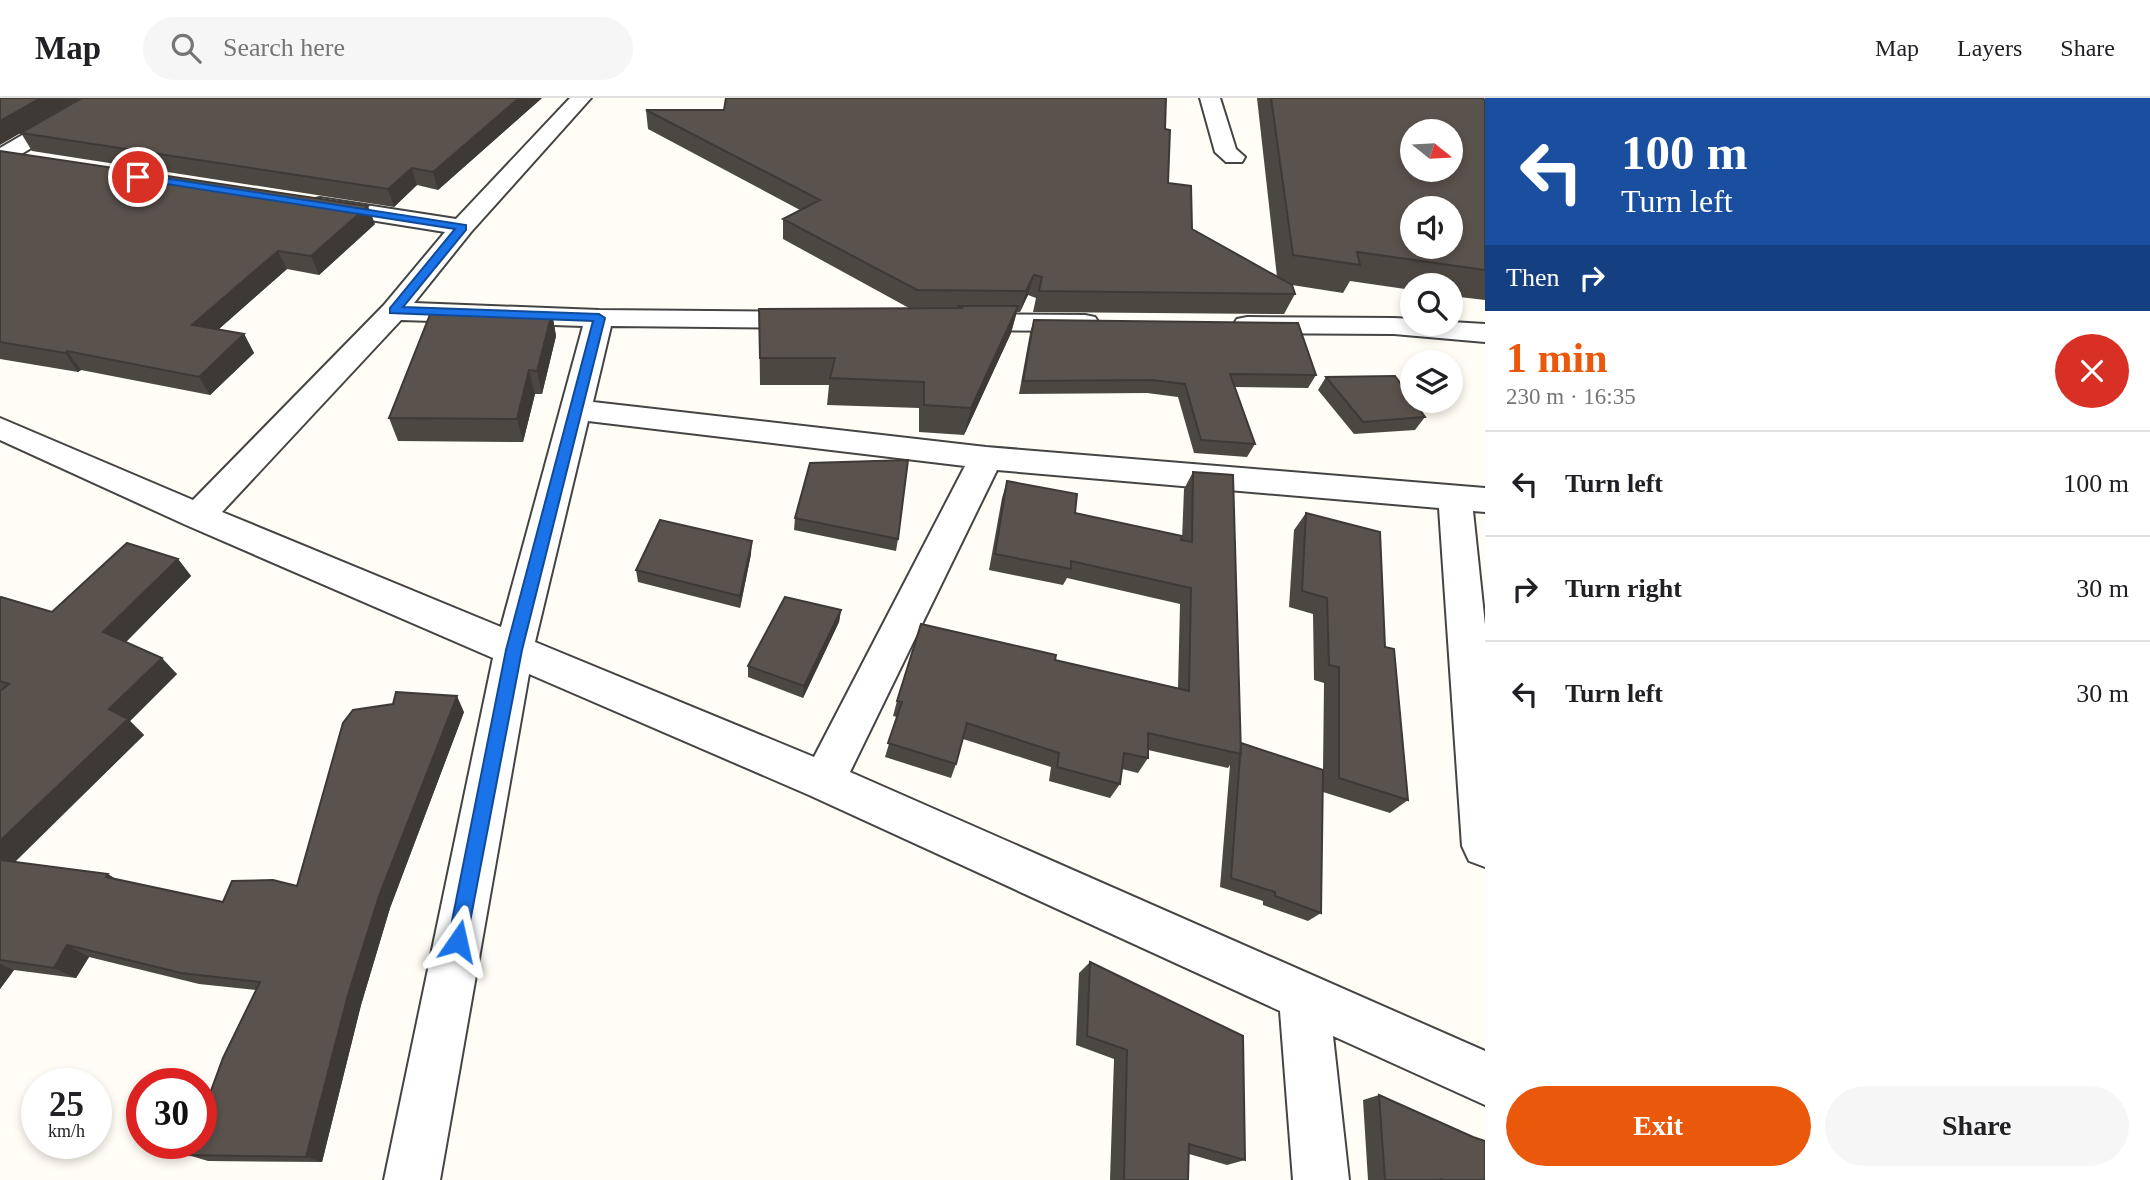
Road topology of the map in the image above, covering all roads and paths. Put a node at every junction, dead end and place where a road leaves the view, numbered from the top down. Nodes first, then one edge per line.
1 (101, 98) edge
2 (581, 98) edge
3 (1210, 98) edge
4 (1, 156) edge
5 (1234, 157) dead end
6 (43, 162) edge
7 (300, 202) edge
8 (462, 227) junction
9 (394, 311) junction
10 (599, 318) junction
11 (836, 320) edge
12 (934, 321) edge
13 (1115, 323) edge
14 (1226, 325) edge
15 (1485, 333) edge
16 (577, 410) junction
17 (0, 428) edge
18 (986, 458) junction
19 (1470, 498) edge
20 (198, 516) junction
21 (514, 650) junction
22 (824, 782) junction
23 (1485, 846) edge
24 (1304, 996) junction
25 (1485, 1078) edge
26 (412, 1180) edge
27 (1321, 1180) edge

1 - 4 street
2 - 8 street
3 - 5 street
4 - 6 street
7 - 8 street
8 - 9 street
9 - 10 street
9 - 20 street
10 - 11 street
10 - 16 street
12 - 13 street
14 - 15 street
16 - 18 street
16 - 21 street
17 - 20 street
18 - 19 street
18 - 22 street
19 - 23 street
20 - 21 street
21 - 22 street
21 - 26 street
22 - 24 street
24 - 25 street
24 - 27 street

